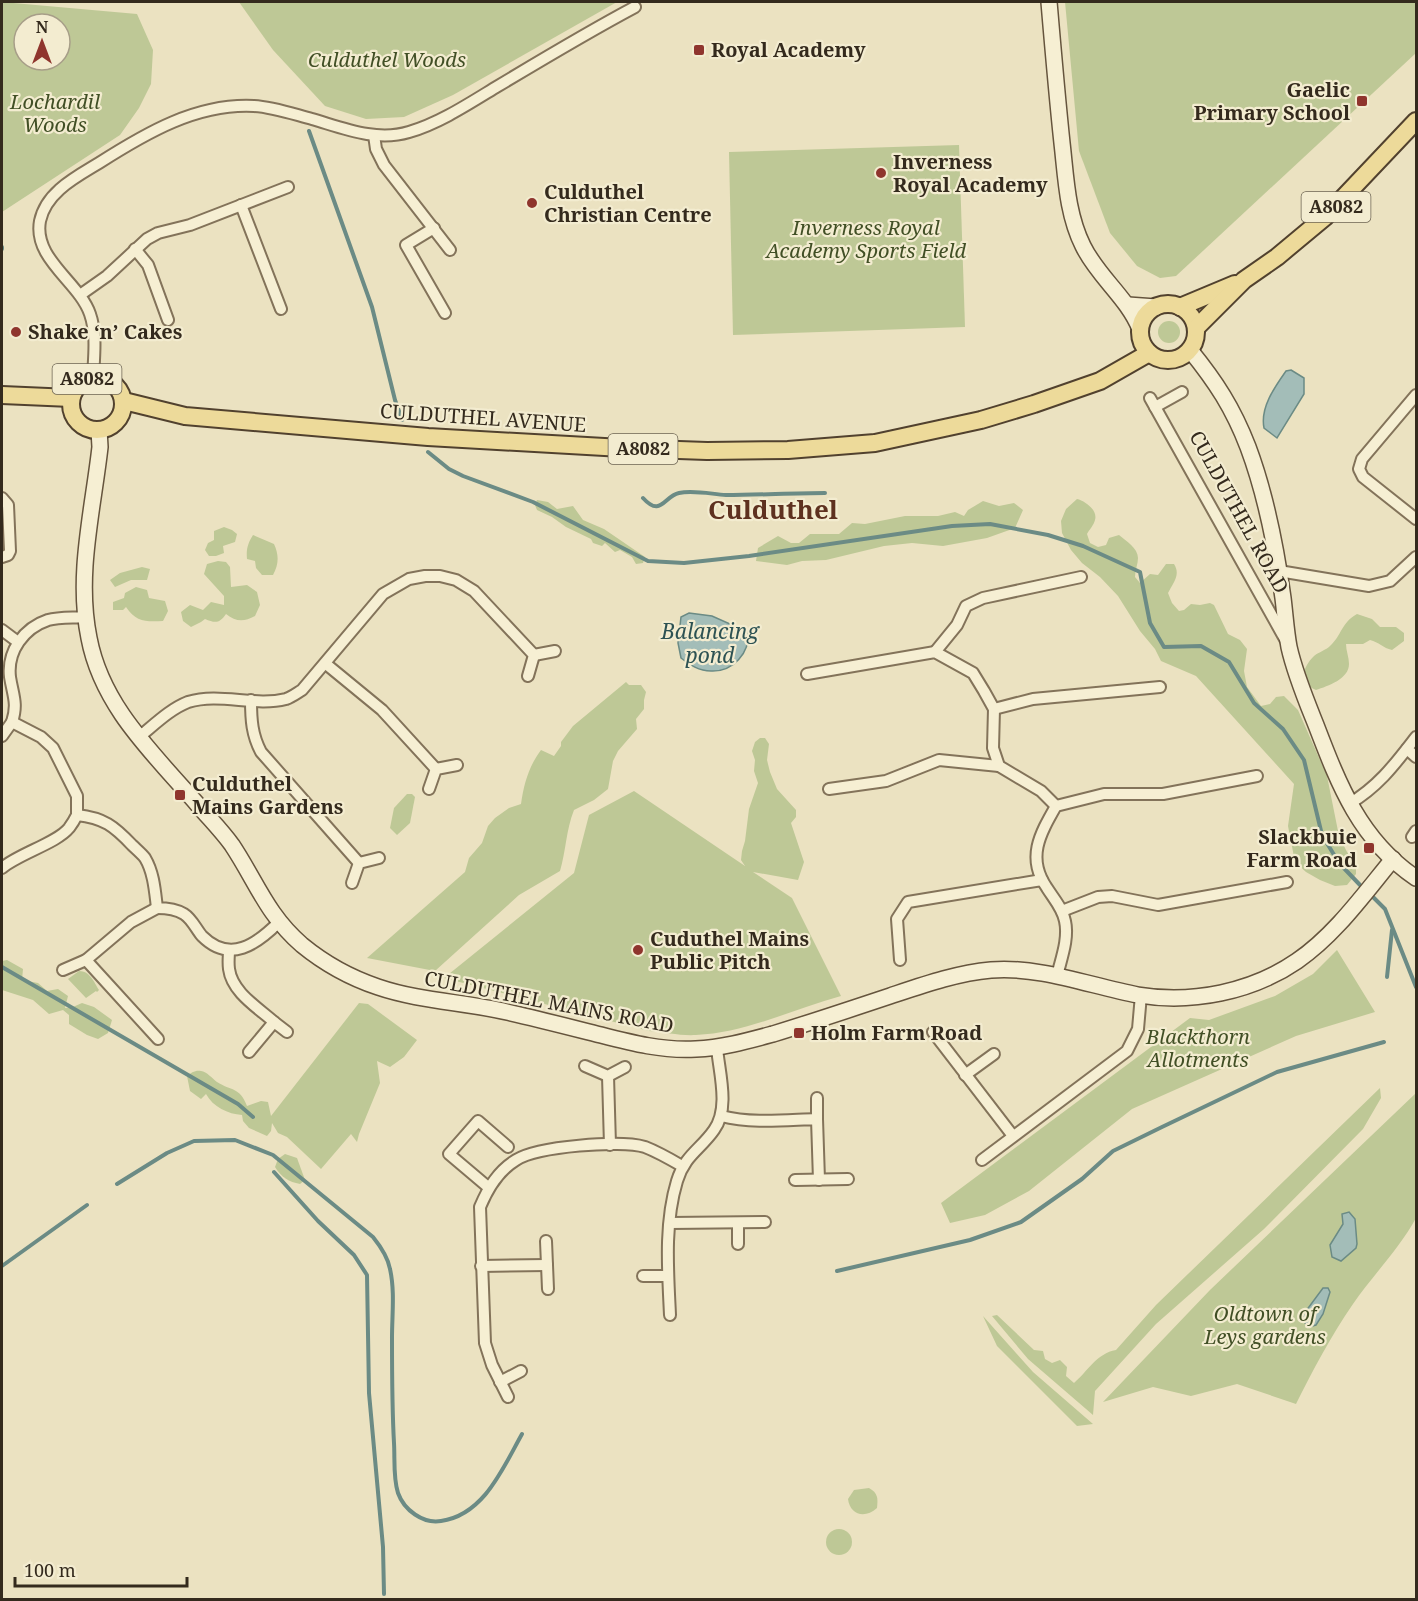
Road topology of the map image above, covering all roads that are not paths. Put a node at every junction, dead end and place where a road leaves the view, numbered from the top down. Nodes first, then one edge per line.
1 (1049, 2) edge
2 (635, 7) dead end
3 (1416, 121) edge
4 (374, 135) junction
5 (288, 188) dead end
6 (241, 206) junction
7 (434, 228) junction
8 (135, 249) junction
9 (450, 250) dead end
10 (1244, 280) junction
11 (80, 295) junction
12 (1128, 305) junction
13 (1156, 307) junction
14 (1180, 307) junction
15 (281, 309) dead end
16 (445, 313) dead end
17 (168, 321) dead end
18 (1140, 328) junction
19 (1196, 328) junction
20 (1190, 350) junction
21 (1149, 353) junction
22 (93, 377) junction
23 (1182, 392) dead end
24 (2, 395) edge
25 (1416, 395) edge
26 (71, 398) junction
27 (123, 401) junction
28 (99, 430) junction
29 (2, 498) edge
30 (1416, 519) edge
31 (2, 557) edge
32 (1416, 557) edge
33 (1279, 571) junction
34 (1081, 577) dead end
35 (85, 616) junction
36 (2, 630) edge
37 (18, 642) junction
38 (1289, 647) junction
39 (555, 651) dead end
40 (935, 652) junction
41 (534, 655) junction
42 (326, 664) junction
43 (807, 674) dead end
44 (528, 676) dead end
45 (1160, 687) dead end
46 (251, 700) junction
47 (994, 709) junction
48 (12, 722) junction
49 (2, 736) edge
50 (1416, 737) edge
51 (139, 738) junction
52 (1407, 749) junction
53 (1416, 757) edge
54 (457, 765) dead end
55 (999, 766) junction
56 (436, 769) junction
57 (1257, 776) dead end
58 (429, 789) dead end
59 (829, 789) dead end
60 (1349, 804) junction
61 (1056, 806) junction
62 (77, 815) junction
63 (380, 858) dead end
64 (1393, 859) junction
65 (359, 863) junction
66 (2, 868) edge
67 (1416, 878) edge
68 (1042, 880) junction
69 (1287, 882) dead end
70 (352, 883) dead end
71 (157, 908) junction
72 (1062, 911) junction
73 (279, 922) junction
74 (229, 950) junction
75 (86, 960) junction
76 (900, 960) dead end
77 (63, 970) dead end
78 (1057, 976) junction
79 (1141, 995) junction
80 (273, 1022) junction
81 (287, 1032) dead end
82 (933, 1032) dead end
83 (158, 1039) dead end
84 (717, 1048) junction
85 (249, 1052) dead end
86 (994, 1054) dead end
87 (585, 1065) dead end
88 (625, 1067) dead end
89 (965, 1075) junction
90 (608, 1076) junction
91 (817, 1098) dead end
92 (721, 1116) junction
93 (817, 1119) junction
94 (1013, 1136) junction
95 (610, 1145) junction
96 (508, 1147) dead end
97 (982, 1160) dead end
98 (682, 1166) junction
99 (848, 1179) dead end
100 (795, 1180) dead end
101 (819, 1180) junction
102 (488, 1187) junction
103 (765, 1222) dead end
104 (670, 1223) junction
105 (738, 1223) junction
106 (546, 1241) dead end
107 (738, 1244) dead end
108 (547, 1265) junction
109 (481, 1266) junction
110 (643, 1276) dead end
111 (668, 1276) junction
112 (548, 1289) dead end
113 (670, 1315) dead end
114 (521, 1371) dead end
115 (500, 1382) junction
116 (508, 1397) dead end

1 - 12 street
2 - 4 street
3 - 10 main road, A8082
4 - 7 street
4 - 11 street
5 - 6 street
6 - 8 street
6 - 15 street
7 - 9 street
7 - 16 street
8 - 11 street
8 - 17 street
10 - 14 main road, A8082
10 - 19 main road, A8082
11 - 22 street
12 - 13 street
12 - 18 street
13 - 14 main road, A8082
13 - 18 main road
14 - 19 main road
18 - 21 main road
19 - 20 main road, A8082
20 - 21 main road
20 - 33 street, CULDUTHEL ROAD
21 - 27 main road, CULDUTHEL AVENUE / A8082
22 - 26 main road, A8082
22 - 27 main road, A8082
23 - 38 street, CULDUTHEL ROAD
24 - 26 main road, A8082
25 - 30 street
26 - 28 main road, A8082
27 - 28 main road, A8082
28 - 35 street, CULDUTHEL MAINS ROAD
29 - 31 street
32 - 33 street
33 - 38 street, CULDUTHEL ROAD
34 - 40 street
35 - 37 street
35 - 51 street, CULDUTHEL MAINS ROAD
36 - 37 street
37 - 48 street
38 - 60 street, CULDUTHEL ROAD
39 - 41 street
40 - 43 street
40 - 47 street
41 - 42 street
41 - 44 street
42 - 46 street
42 - 56 street
45 - 47 street
46 - 51 street
46 - 65 street
47 - 55 street
48 - 49 street
48 - 62 street
50 - 52 street
51 - 73 street, CULDUTHEL MAINS ROAD
52 - 53 street
52 - 60 street
54 - 56 street
55 - 59 street
55 - 61 street
56 - 58 street
57 - 61 street
60 - 64 street, CULDUTHEL ROAD
61 - 68 street
62 - 66 street
62 - 71 street
63 - 65 street
64 - 67 street, CULDUTHEL ROAD
64 - 79 street, CULDUTHEL MAINS ROAD
65 - 70 street
68 - 72 street
68 - 76 street
69 - 72 street
71 - 74 street
71 - 75 street
72 - 78 street
73 - 74 street
73 - 84 street, CULDUTHEL MAINS ROAD
74 - 80 street
75 - 77 street
75 - 83 street
78 - 79 street, CULDUTHEL MAINS ROAD
78 - 84 street, CULDUTHEL MAINS ROAD
79 - 94 street
80 - 81 street
80 - 85 street
82 - 89 street
84 - 92 street
86 - 89 street
87 - 90 street
88 - 90 street
89 - 94 street
90 - 95 street
91 - 93 street
92 - 93 street
92 - 98 street
93 - 101 street
94 - 97 street
95 - 98 street
95 - 102 street
96 - 102 street
98 - 104 street
99 - 101 street
100 - 101 street
102 - 109 street
103 - 105 street
104 - 105 street
104 - 111 street
105 - 107 street
106 - 108 street
108 - 109 street
108 - 112 street
109 - 115 street
110 - 111 street
111 - 113 street
114 - 115 street
115 - 116 street

